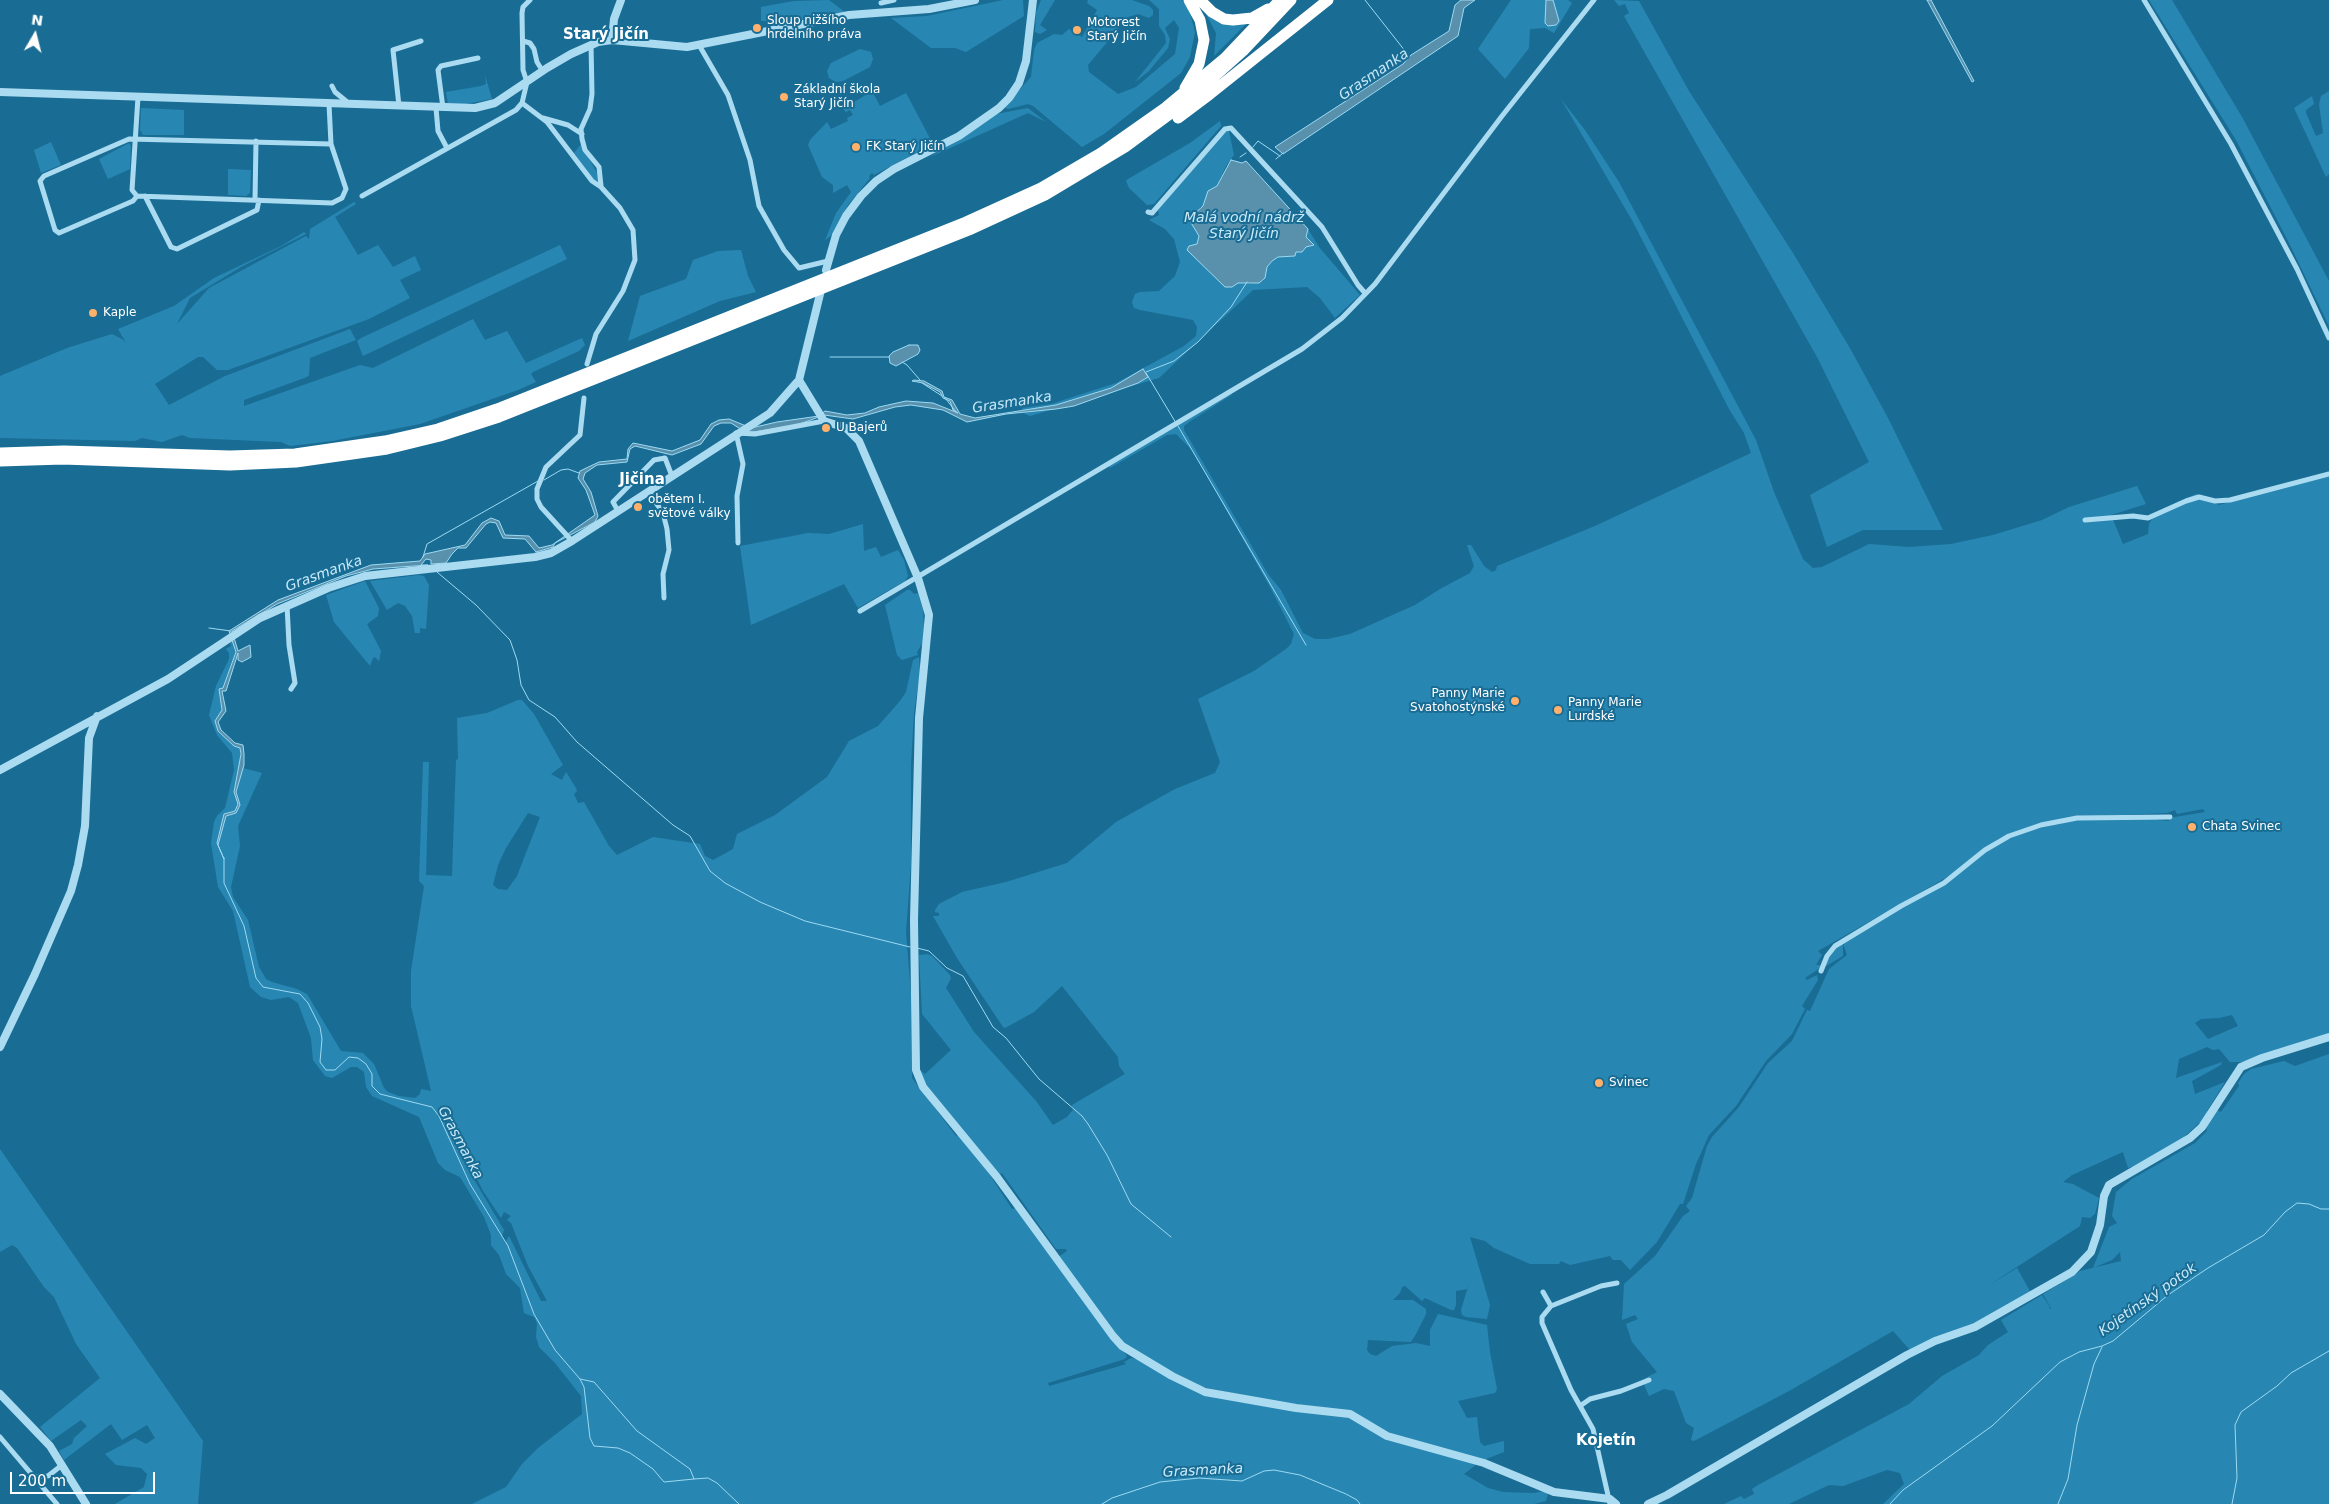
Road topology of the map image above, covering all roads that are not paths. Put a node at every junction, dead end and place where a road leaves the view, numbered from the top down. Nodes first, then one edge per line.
1 (530, 0) edge
2 (621, 0) edge
3 (894, 0) edge
4 (975, 0) edge
5 (1033, 0) edge
6 (1189, 0) edge
7 (1200, 0) edge
8 (1280, 0) edge
9 (1291, 0) edge
10 (1328, 0) edge
11 (1594, 0) edge
12 (2144, 0) edge
13 (881, 2) edge
14 (882, 12) junction
15 (612, 40) junction
16 (421, 41) dead end
17 (523, 41) junction
18 (591, 44) junction
19 (699, 45) junction
20 (478, 58) dead end
21 (542, 70) junction
22 (527, 82) junction
23 (332, 86) dead end
24 (0, 92) edge
25 (138, 96) junction
26 (1173, 102) junction
27 (522, 103) junction
28 (330, 104) junction
29 (346, 105) junction
30 (399, 107) junction
31 (440, 108) junction
32 (543, 118) junction
33 (582, 134) junction
34 (135, 139) junction
35 (256, 140) junction
36 (331, 144) junction
37 (447, 148) junction
38 (1106, 160) junction
39 (601, 187) junction
40 (137, 196) junction
41 (145, 196) junction
42 (362, 196) dead end
43 (257, 200) junction
44 (1148, 212) dead end
45 (823, 279) junction
46 (1365, 293) junction
47 (2329, 338) edge
48 (587, 364) dead end
49 (799, 380) junction
50 (584, 398) dead end
51 (822, 418) junction
52 (741, 430) junction
53 (0, 453) edge
54 (0, 461) edge
55 (2329, 474) edge
56 (672, 476) junction
57 (648, 491) junction
58 (618, 511) junction
59 (2085, 520) dead end
60 (568, 537) junction
61 (738, 543) dead end
62 (918, 578) junction
63 (664, 598) dead end
64 (287, 605) junction
65 (860, 611) dead end
66 (291, 689) dead end
67 (97, 716) junction
68 (0, 770) edge
69 (2170, 817) dead end
70 (1821, 971) dead end
71 (2329, 1037) edge
72 (0, 1047) edge
73 (1617, 1282) dead end
74 (1543, 1292) dead end
75 (1552, 1306) junction
76 (1649, 1380) dead end
77 (0, 1394) edge
78 (1580, 1406) junction
79 (0, 1436) edge
80 (62, 1466) junction
81 (33, 1477) junction
82 (1612, 1502) edge
83 (57, 1504) edge
84 (86, 1504) edge
85 (1648, 1504) edge

1 - 17 street
2 - 15 street
3 - 13 street
4 - 14 street
5 - 45 street
6 - 26 highway
7 - 8 highway
8 - 26 highway
9 - 38 highway
10 - 38 highway
11 - 46 street
12 - 47 street
13 - 14 street
14 - 19 street
15 - 18 street
15 - 19 street
16 - 30 street
17 - 21 street
17 - 22 street
18 - 21 street
18 - 33 street
19 - 45 street
20 - 31 street
21 - 22 street
22 - 27 street
22 - 31 street
23 - 29 street
24 - 25 street
25 - 28 street
25 - 34 street
26 - 45 highway
27 - 32 street
27 - 37 street
28 - 29 street
28 - 36 street
29 - 30 street
30 - 31 street
31 - 37 street
32 - 33 street
32 - 39 street
33 - 39 street
34 - 35 street
34 - 40 street
34 - 40 street
35 - 36 street
35 - 43 street
36 - 43 street
37 - 42 street
38 - 45 highway
39 - 48 street
40 - 41 street
41 - 43 street
41 - 43 street
44 - 46 street
45 - 49 street
45 - 53 highway
45 - 54 highway
46 - 62 street
49 - 51 street
49 - 52 street
50 - 60 street
51 - 52 street
51 - 62 street
52 - 56 street
52 - 61 street
55 - 59 street
56 - 57 street
56 - 58 street
57 - 58 street
57 - 63 street
58 - 60 street
60 - 64 street
62 - 65 street
62 - 82 street
64 - 66 street
64 - 67 street
67 - 68 street
67 - 72 street
69 - 70 street
71 - 85 street
73 - 75 street
74 - 75 street
75 - 78 street
76 - 78 street
77 - 80 street
78 - 82 street
79 - 81 street
80 - 81 street
80 - 84 street
81 - 83 street

